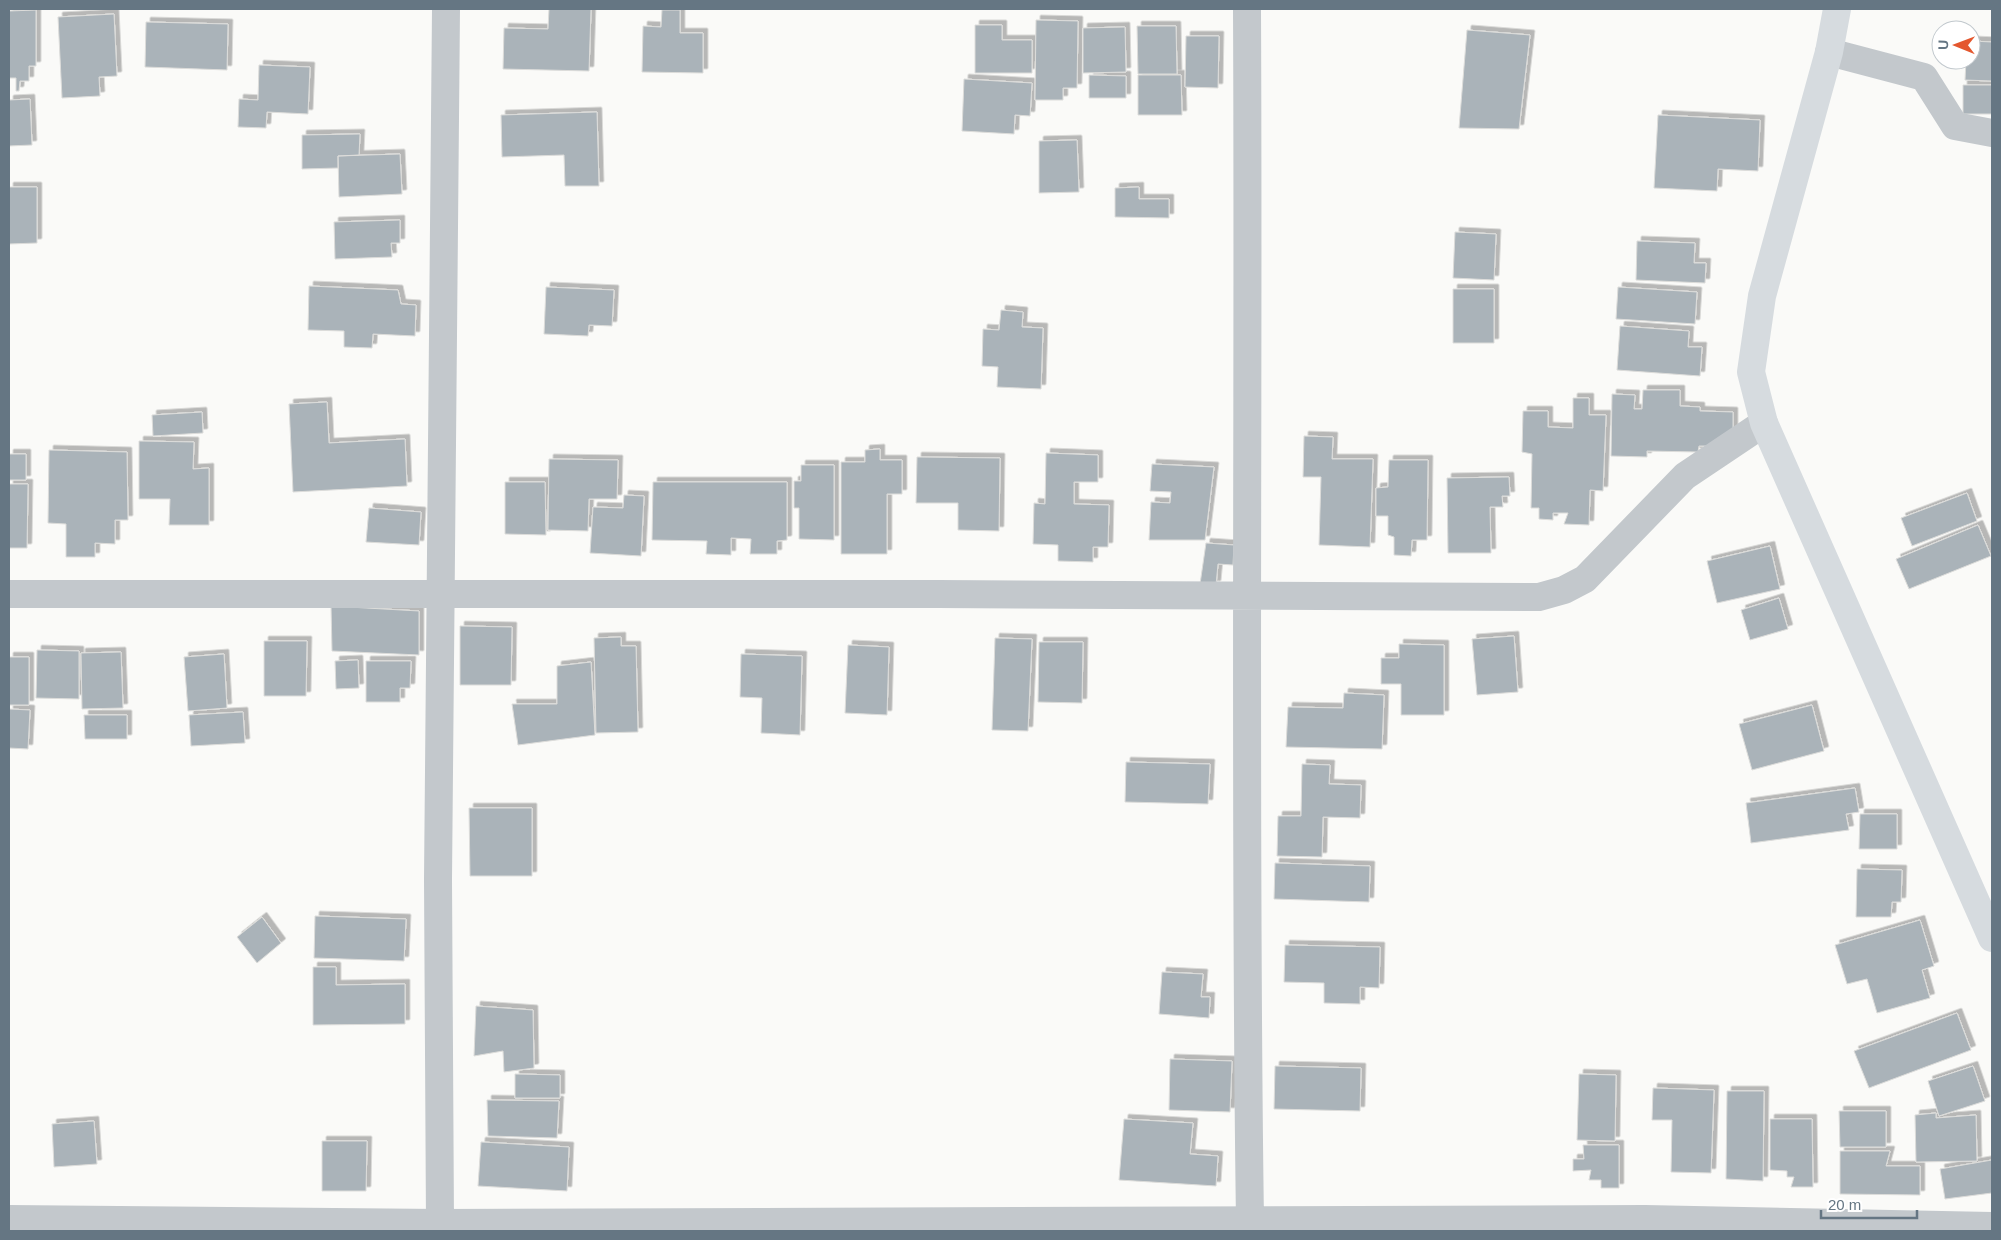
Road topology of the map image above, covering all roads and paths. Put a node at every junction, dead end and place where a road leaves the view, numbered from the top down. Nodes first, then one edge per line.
1 (446, 9) edge
2 (1247, 9) edge
3 (1837, 9) edge
4 (1829, 52) junction
5 (1992, 133) edge
6 (1764, 423) junction
7 (9, 594) edge
8 (440, 595) junction
9 (1248, 597) junction
10 (1992, 938) edge
11 (9, 1219) edge
12 (1250, 1220) junction
13 (440, 1223) junction
14 (1645, 1225) edge
15 (1992, 1226) edge

1 - 8 street
2 - 9 street
3 - 4 street
4 - 5 street
4 - 6 street
6 - 9 street
6 - 10 street
7 - 8 street
8 - 9 street
8 - 13 street
9 - 12 street
11 - 13 street
12 - 13 street
12 - 14 street
14 - 15 street

